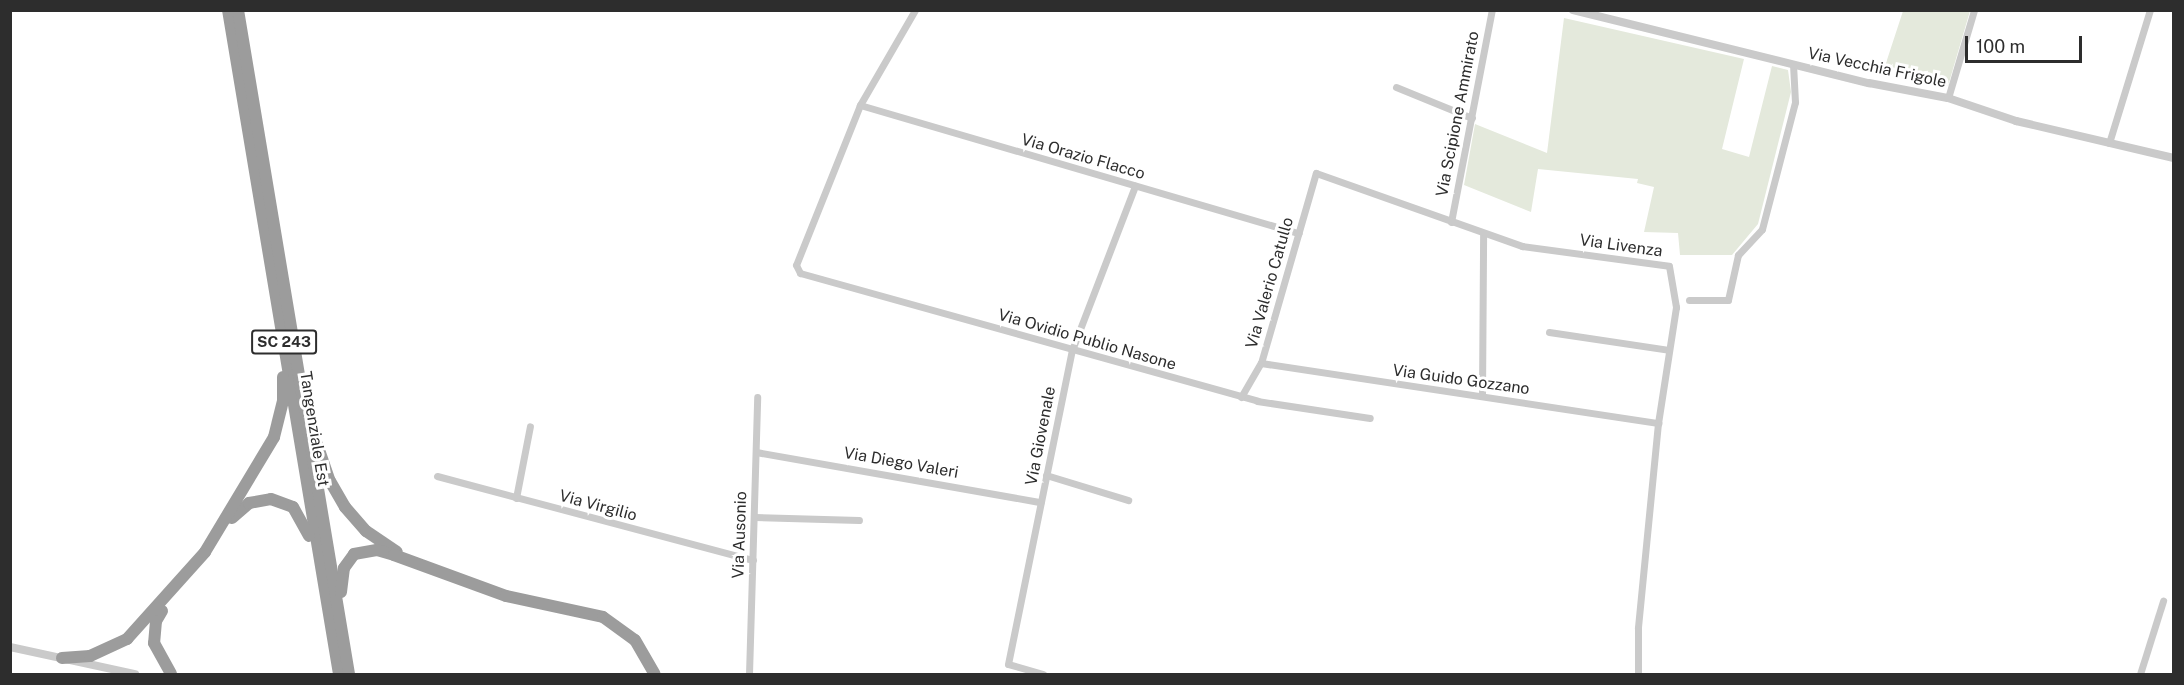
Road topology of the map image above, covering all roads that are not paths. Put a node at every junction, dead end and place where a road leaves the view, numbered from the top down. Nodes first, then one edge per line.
1 (228, 10) edge
2 (238, 10) edge
3 (915, 10) edge
4 (1492, 10) edge
5 (1573, 10) edge
6 (1974, 10) edge
7 (2150, 10) edge
8 (1793, 65) junction
9 (1395, 87) dead end
10 (1948, 98) junction
11 (860, 105) junction
12 (1472, 118) junction
13 (2109, 142) junction
14 (2174, 158) edge
15 (1316, 173) joint
16 (1135, 186) junction
17 (1451, 222) junction
18 (1299, 233) junction
19 (1483, 234) junction
20 (1689, 300) dead end
21 (279, 317) junction
22 (1549, 332) dead end
23 (1072, 350) junction
24 (1669, 350) junction
25 (1261, 363) junction
26 (299, 376) junction
27 (1482, 396) junction
28 (757, 397) dead end
29 (1241, 397) junction
30 (1370, 418) dead end
31 (1658, 423) junction
32 (531, 426) dead end
33 (756, 452) junction
34 (1046, 475) junction
35 (437, 476) dead end
36 (516, 498) junction
37 (1128, 500) dead end
38 (1041, 502) junction
39 (755, 517) junction
40 (859, 520) dead end
41 (753, 560) junction
42 (413, 562) junction
43 (2163, 601) dead end
44 (332, 635) junction
45 (10, 647) edge
46 (62, 658) junction
47 (346, 661) junction
48 (654, 672) edge
49 (135, 675) edge
50 (171, 675) edge
51 (339, 675) edge
52 (349, 675) edge
53 (749, 675) edge
54 (1043, 675) edge
55 (1638, 675) edge
56 (2140, 675) edge

1 - 21 highway, Tangenziale Est / SC 243
2 - 26 highway, Tangenziale Est / SC 243
3 - 11 street
4 - 12 street, Via Scipione Ammirato
5 - 8 street, Via Vecchia Frigole
6 - 10 street
7 - 13 street
8 - 10 street, Via Vecchia Frigole
8 - 20 street
9 - 12 street
10 - 13 street, Via Vecchia Frigole
11 - 16 street, Via Orazio Flacco
11 - 23 street, Via Ovidio Publio Nasone
12 - 17 street, Via Scipione Ammirato
13 - 14 street, Via Vecchia Frigole
15 - 17 street, Via Livenza
15 - 18 street, Via Valerio Catullo
16 - 18 street, Via Orazio Flacco
16 - 23 street, Via Giovenale
17 - 19 street, Via Livenza
18 - 25 street, Via Valerio Catullo
19 - 24 street, Via Livenza
19 - 27 street
21 - 44 highway, Tangenziale Est / SC 243
21 - 46 highway
22 - 24 street
23 - 29 street, Via Ovidio Publio Nasone
23 - 34 street, Via Giovenale
24 - 31 street, Via Livenza
25 - 27 street, Via Guido Gozzano
25 - 29 street, Via Valerio Catullo
26 - 42 highway
26 - 47 highway, Tangenziale Est / SC 243
27 - 31 street, Via Guido Gozzano
28 - 33 street, Via Ausonio
29 - 30 street, Via Ovidio Publio Nasone
31 - 55 street, Via Livenza
32 - 36 street
33 - 38 street, Via Diego Valeri
33 - 39 street, Via Ausonio
34 - 37 street
34 - 38 street, Via Giovenale
35 - 36 street, Via Virgilio
36 - 41 street, Via Virgilio
38 - 54 street, Via Giovenale
39 - 40 street
39 - 41 street, Via Ausonio
41 - 53 street, Via Ausonio
42 - 47 highway
42 - 48 highway
43 - 56 street
44 - 50 highway
44 - 51 highway, Tangenziale Est / SC 243
45 - 46 street
46 - 49 street
47 - 52 highway, Tangenziale Est / SC 243

